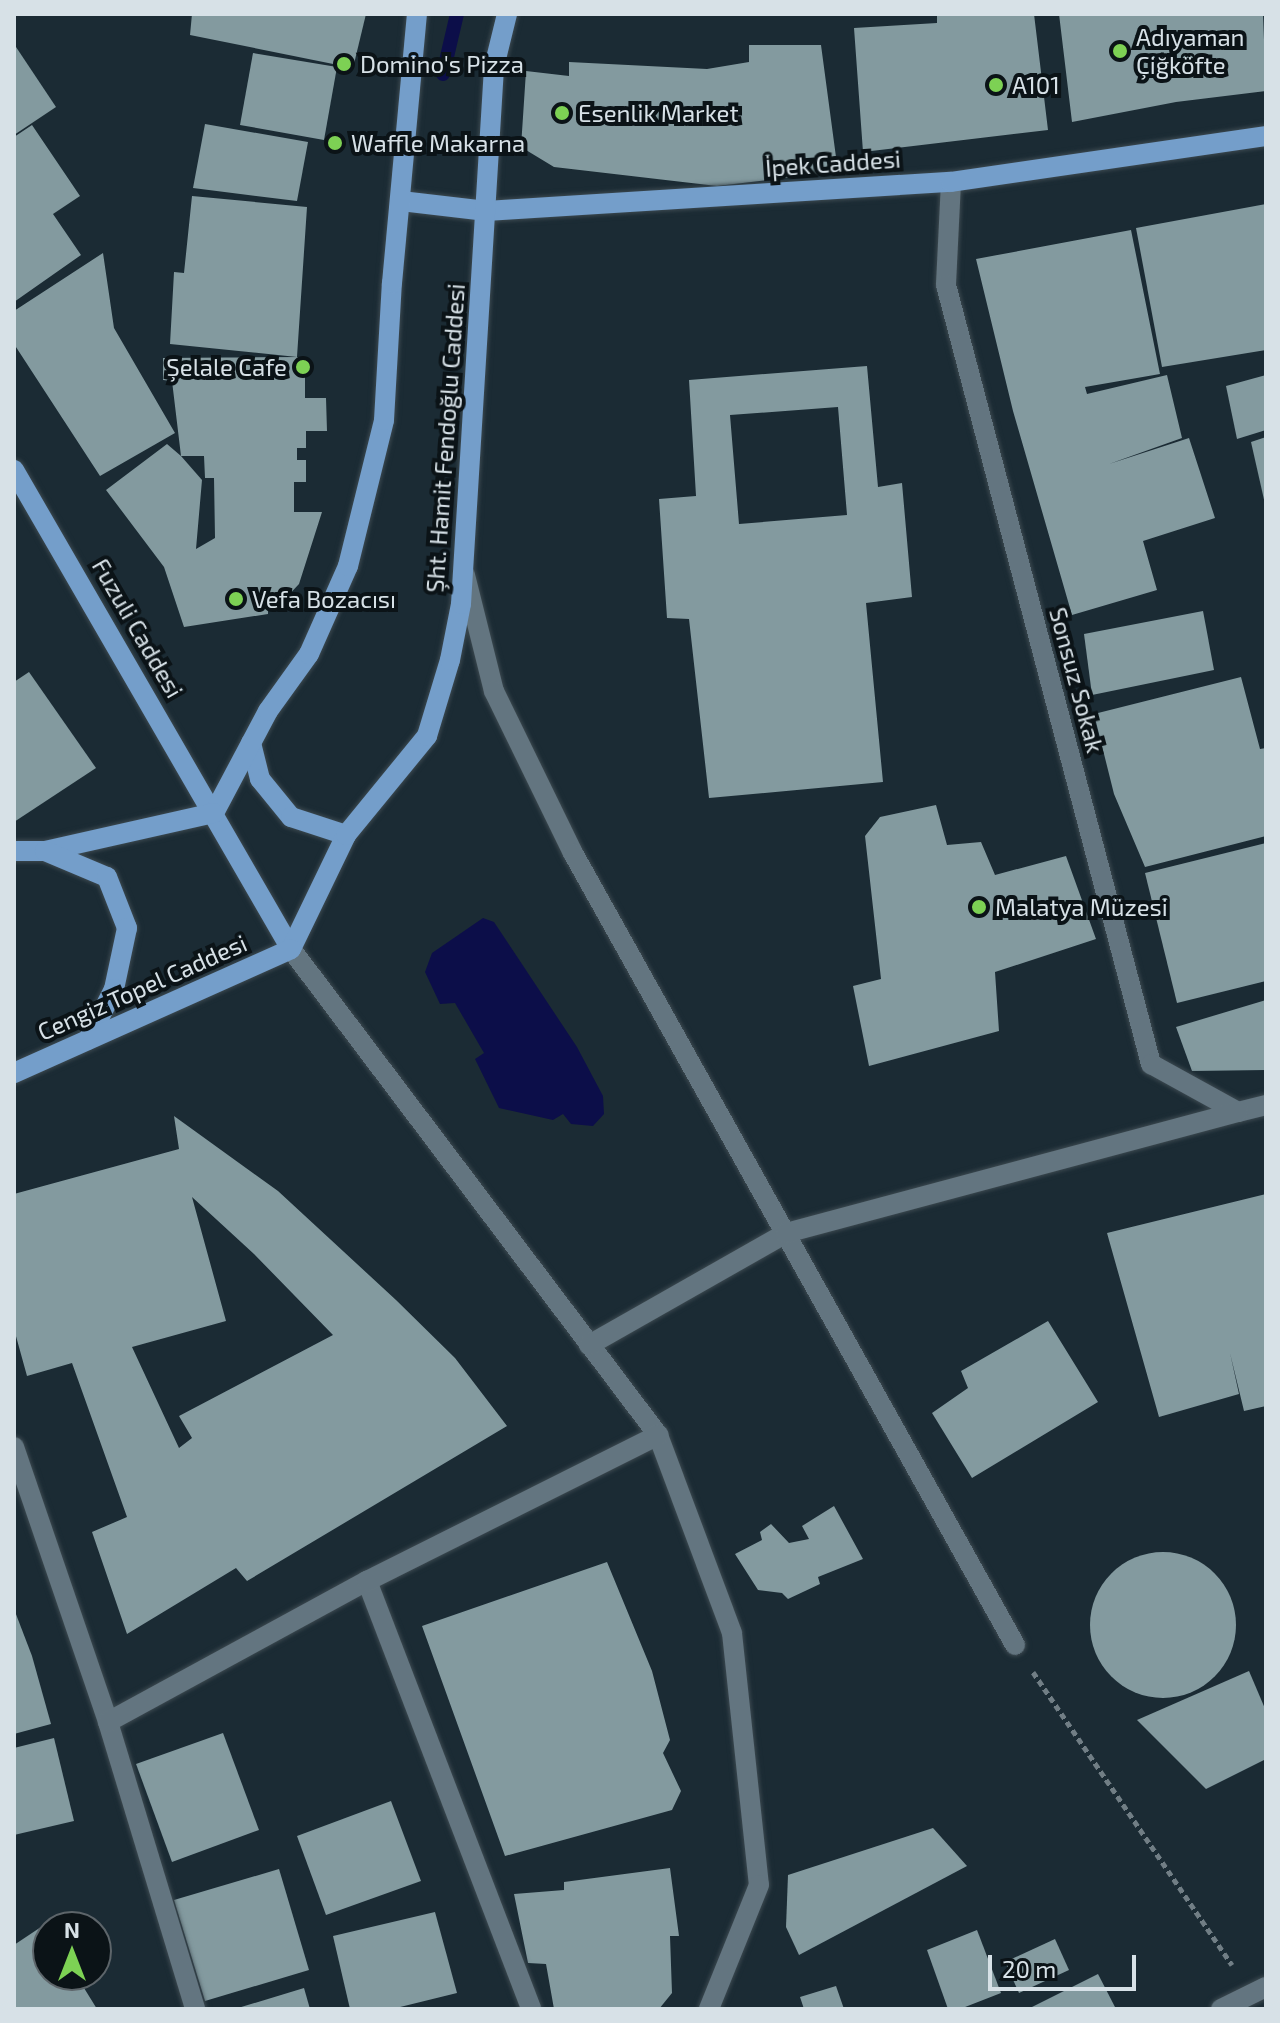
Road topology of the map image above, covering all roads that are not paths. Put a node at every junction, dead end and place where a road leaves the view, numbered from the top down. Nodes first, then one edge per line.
1 (417, 14) edge
2 (507, 14) edge
3 (1266, 136) edge
4 (951, 182) junction
5 (401, 201) junction
6 (486, 211) junction
7 (14, 470) edge
8 (463, 567) junction
9 (251, 743) junction
10 (214, 813) junction
11 (346, 835) junction
12 (14, 851) edge
13 (45, 851) junction
14 (291, 949) junction
15 (88, 1040) junction
16 (14, 1073) edge
17 (1266, 1105) edge
18 (1238, 1112) junction
19 (786, 1233) junction
20 (589, 1345) junction
21 (658, 1435) junction
22 (14, 1447) edge
23 (367, 1581) junction
24 (1015, 1645) road end
25 (108, 1722) junction
26 (1259, 1991) edge
27 (195, 2009) edge
28 (531, 2009) edge
29 (709, 2009) edge
30 (1221, 2009) edge

1 - 5 main road
2 - 6 main road, Şht. Hamit Fendoğlu Caddesi
3 - 4 main road, İpek Caddesi
4 - 6 main road, İpek Caddesi
4 - 18 street, Sonsuz Sokak
5 - 6 main road, İpek Caddesi
5 - 9 main road
6 - 8 main road, Şht. Hamit Fendoğlu Caddesi
7 - 10 main road, Fuzuli Caddesi
8 - 11 main road, Şht. Hamit Fendoğlu Caddesi
8 - 19 street
9 - 10 main road
9 - 11 main road
10 - 13 main road
10 - 14 main road, Fuzuli Caddesi
11 - 14 main road, Şht. Hamit Fendoğlu Caddesi
12 - 13 main road
13 - 15 main road
14 - 15 main road, Cengiz Topel Caddesi
14 - 20 street
15 - 16 main road, Cengiz Topel Caddesi
17 - 18 street
18 - 19 street
19 - 20 street
19 - 24 street
20 - 21 street
21 - 23 street
21 - 29 street
22 - 25 street
23 - 25 street
23 - 28 street
25 - 27 street
26 - 30 street

